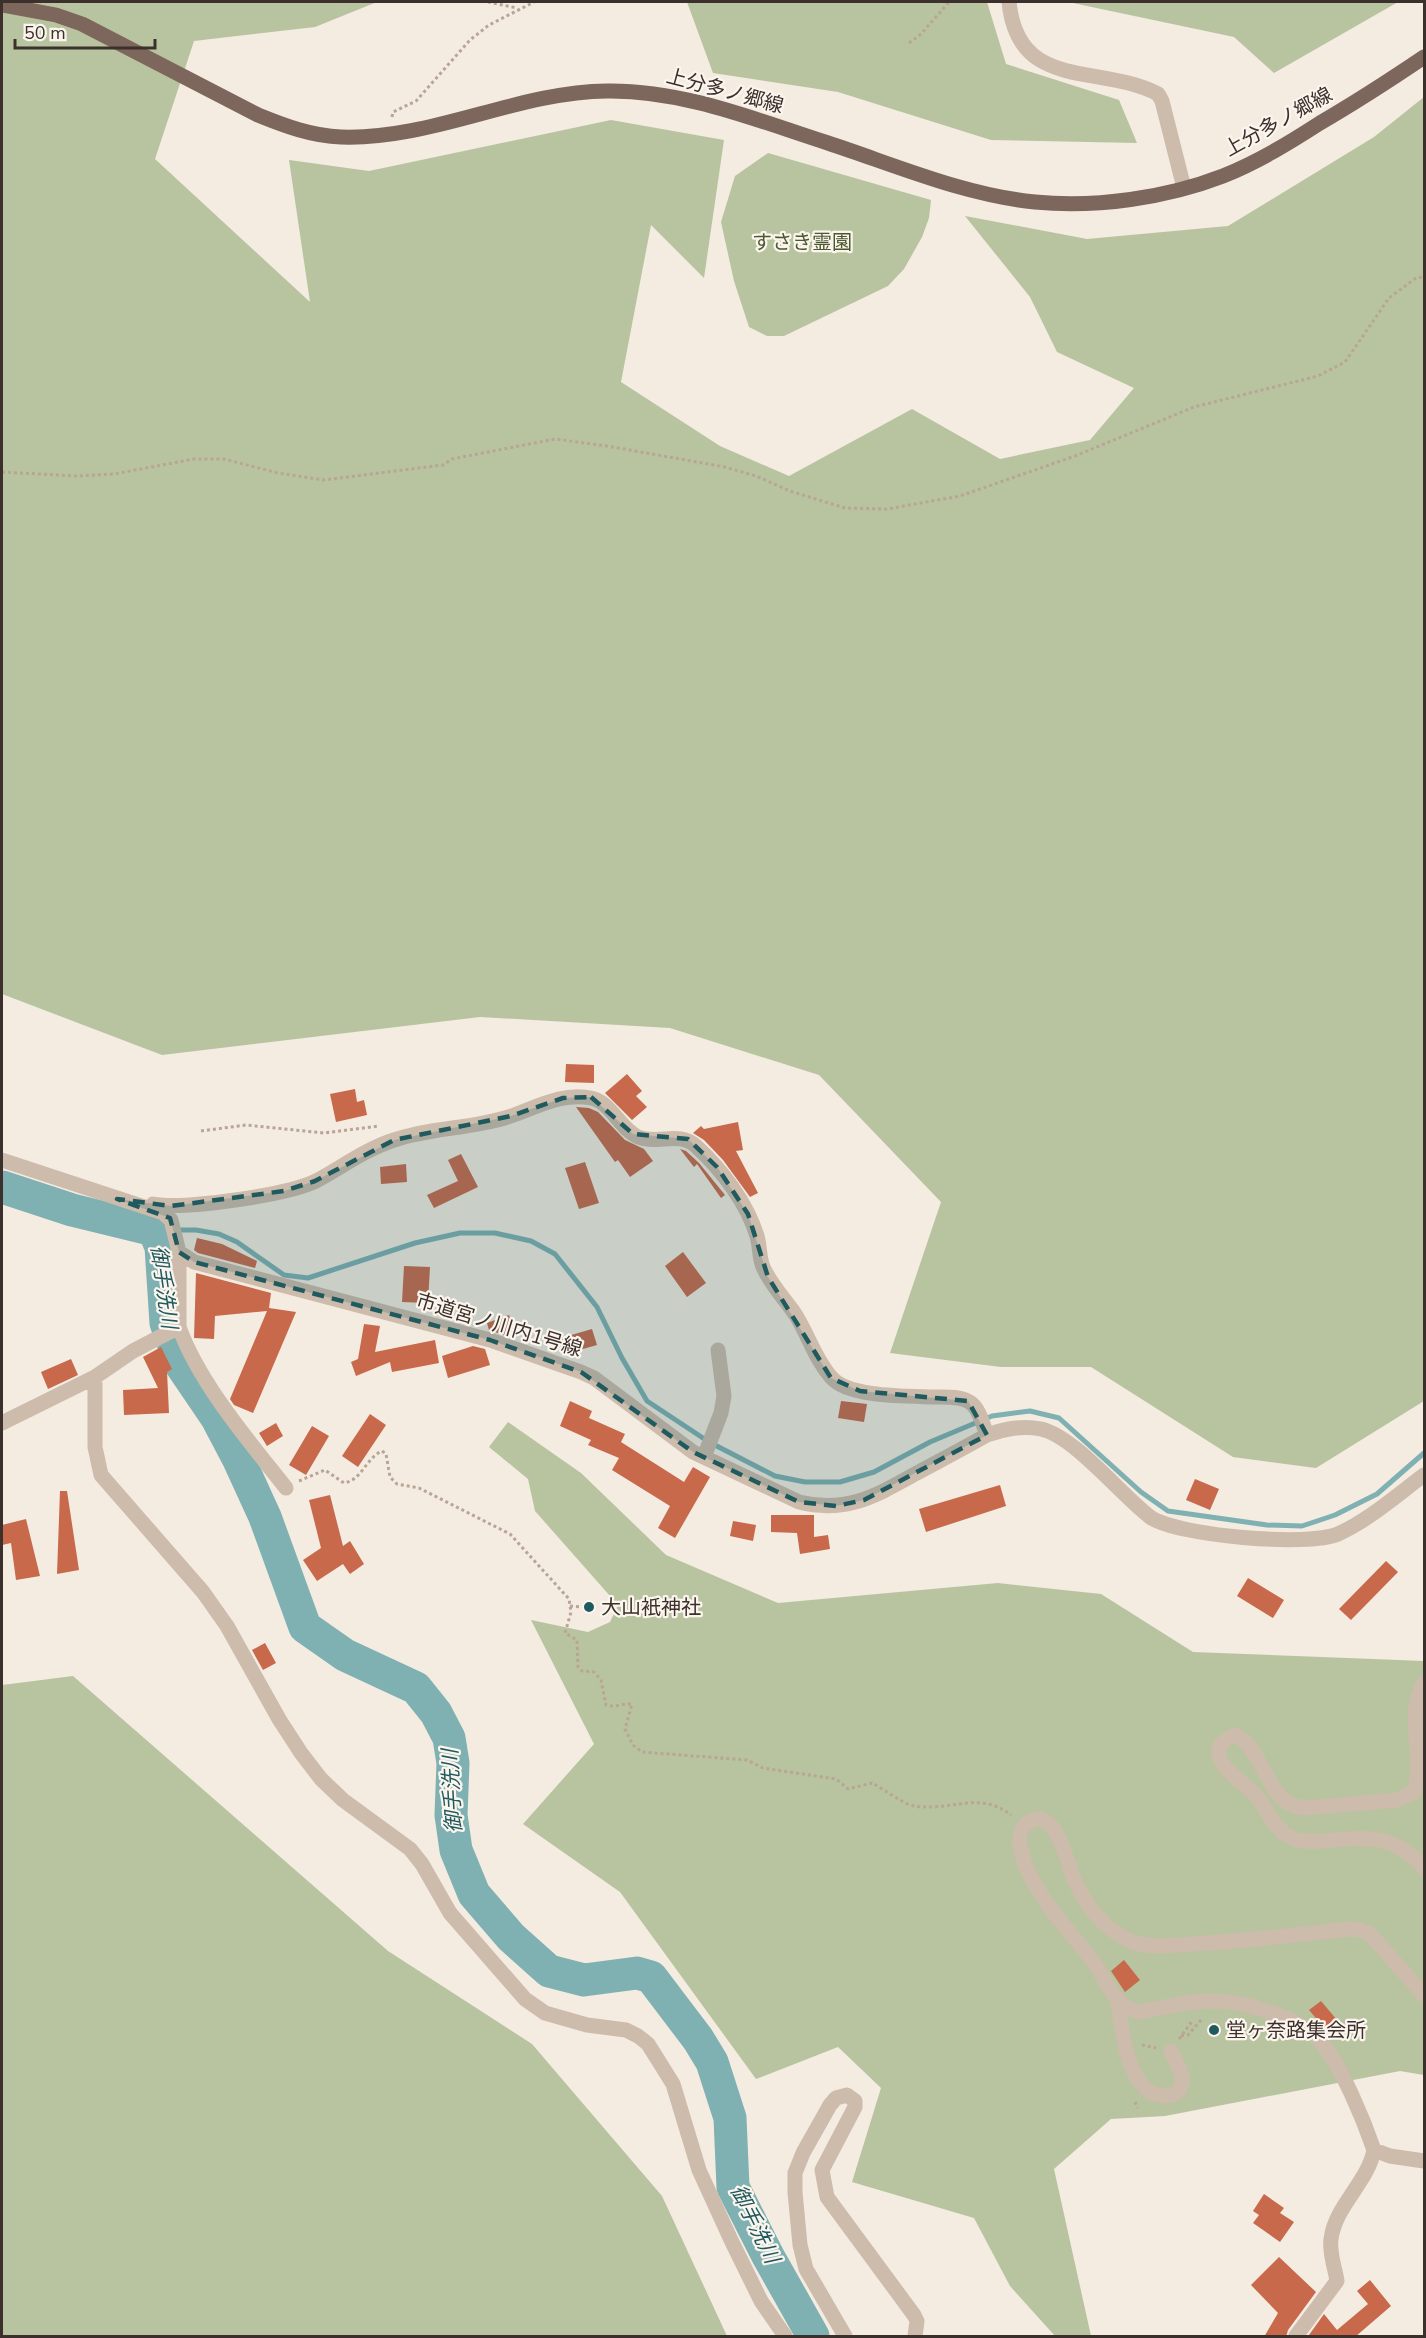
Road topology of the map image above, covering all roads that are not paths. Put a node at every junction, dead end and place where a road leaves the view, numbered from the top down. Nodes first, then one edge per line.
1 (1009, 2) edge
2 (2, 5) edge
3 (1425, 57) edge
4 (1184, 188) junction
5 (2, 1160) edge
6 (117, 1199) junction
7 (179, 1248) junction
8 (172, 1331) junction
9 (718, 1350) dead end
10 (95, 1377) junction
11 (2, 1423) edge
12 (986, 1432) junction
13 (705, 1454) junction
14 (1425, 1475) edge
15 (286, 1488) road end
16 (1425, 1683) edge
17 (1425, 1868) edge
18 (1425, 1995) edge
19 (1117, 1998) junction
20 (1171, 2051) road end
21 (1374, 2150) junction
22 (1425, 2161) edge
23 (785, 2337) edge
24 (845, 2337) edge
25 (915, 2337) edge
26 (1296, 2337) edge

1 - 4 street
2 - 4 main road, 上分多ノ郷線
3 - 4 main road, 上分多ノ郷線
5 - 6 street
6 - 7 street
6 - 12 street
7 - 8 street
7 - 13 street, 市道宮ノ川内1号線
8 - 10 street
8 - 15 street
9 - 13 street
10 - 11 street
10 - 23 street
12 - 13 street, 市道宮ノ川内1号線
12 - 14 street, 市道宮ノ川内1号線
16 - 17 street
18 - 19 street
19 - 20 street
19 - 21 street
21 - 22 street
21 - 26 street
24 - 25 street

